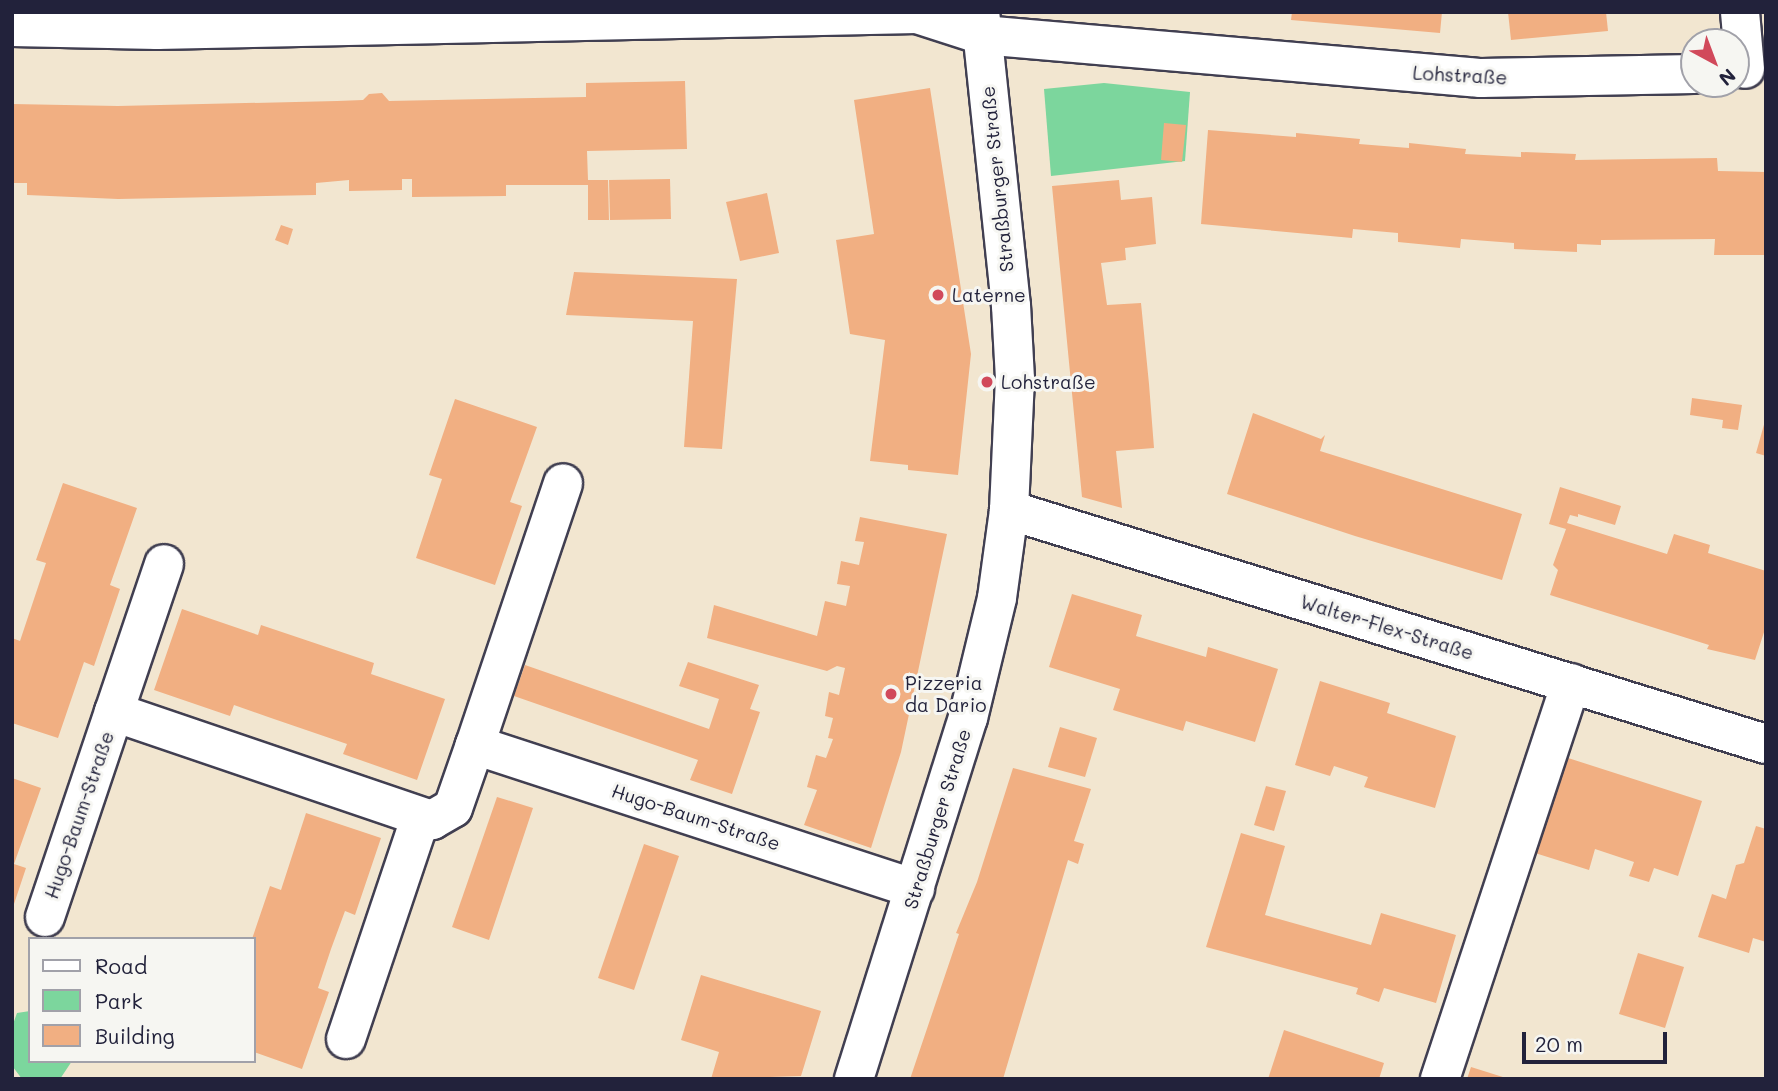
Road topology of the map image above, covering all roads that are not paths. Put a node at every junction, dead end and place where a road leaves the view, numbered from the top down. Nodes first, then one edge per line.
1 (981, 24) edge
2 (12, 27) edge
3 (1680, 74) edge
4 (564, 483) dead end
5 (1009, 510) junction
6 (164, 564) dead end
7 (1571, 683) junction
8 (114, 712) junction
9 (1766, 744) edge
10 (475, 745) junction
11 (420, 819) junction
12 (915, 889) junction
13 (45, 917) dead end
14 (346, 1039) dead end
15 (854, 1079) edge
16 (1440, 1079) edge

1 - 2 street, Lohstraße
1 - 3 street, Lohstraße
1 - 5 street, Straßburger Straße
4 - 10 street
5 - 7 street, Walter-Flex-Straße
5 - 12 street, Straßburger Straße
6 - 8 street, Hugo-Baum-Straße
7 - 9 street, Walter-Flex-Straße
7 - 16 street
8 - 11 street, Hugo-Baum-Straße
8 - 13 street, Hugo-Baum-Straße
10 - 11 street
10 - 12 street, Hugo-Baum-Straße
11 - 14 street
12 - 15 street, Straßburger Straße

